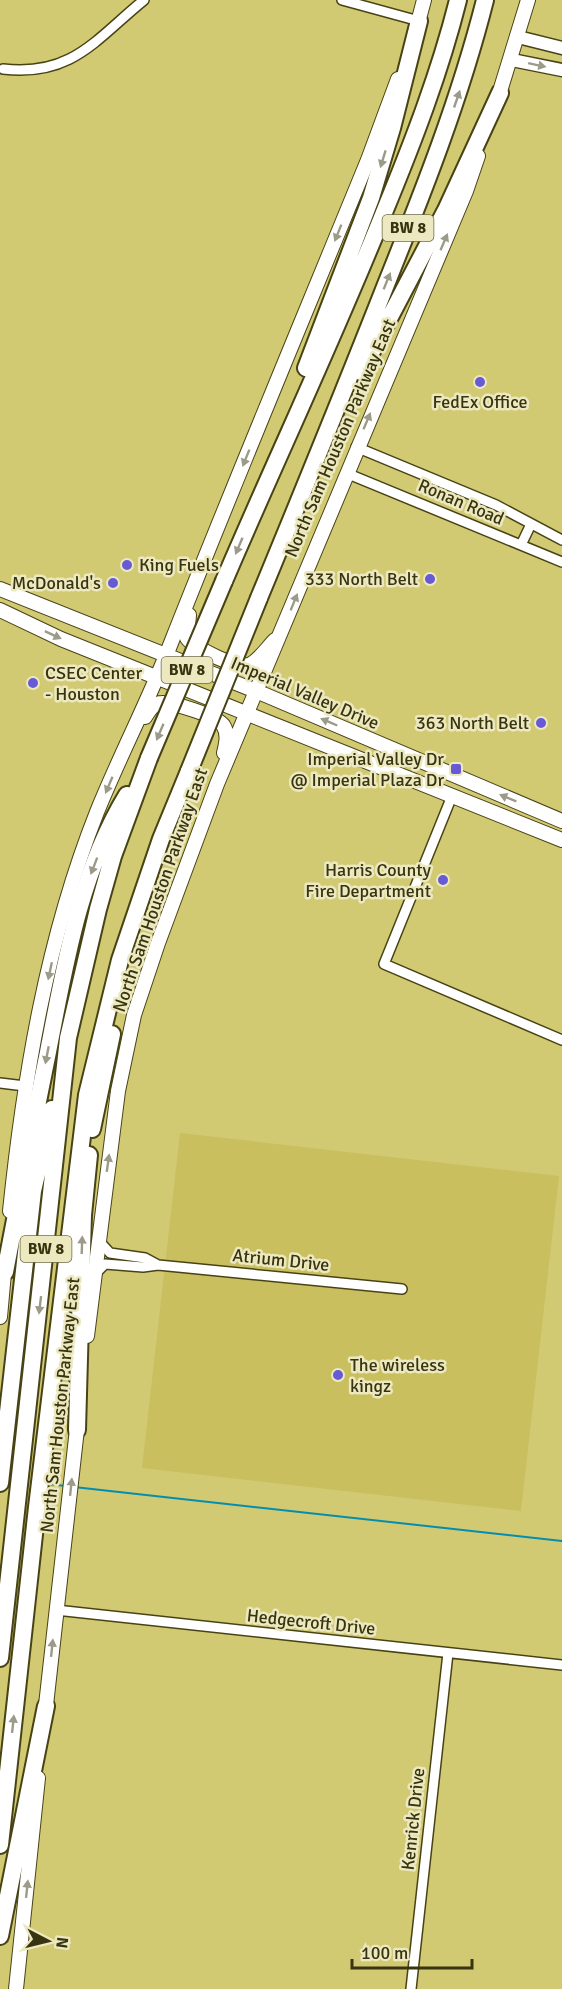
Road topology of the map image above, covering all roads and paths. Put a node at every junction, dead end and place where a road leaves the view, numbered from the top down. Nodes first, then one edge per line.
1 (144, 0) edge
2 (342, 0) edge
3 (424, 0) edge
4 (456, 0) edge
5 (485, 0) edge
6 (528, 0) edge
7 (419, 21) junction
8 (518, 37) junction
9 (562, 48) edge
10 (512, 60) junction
11 (3, 69) dead end
12 (562, 70) edge
13 (500, 93) junction
14 (356, 447) junction
15 (319, 452) junction
16 (346, 473) junction
17 (255, 510) junction
18 (531, 524) junction
19 (562, 540) edge
20 (521, 545) junction
21 (562, 562) edge
22 (196, 581) junction
23 (6, 592) edge
24 (2, 611) edge
25 (281, 634) junction
26 (166, 655) junction
27 (158, 676) junction
28 (256, 691) junction
29 (246, 714) junction
30 (132, 732) junction
31 (149, 758) junction
32 (423, 764) junction
33 (415, 782) junction
34 (217, 784) junction
35 (452, 796) junction
36 (562, 821) edge
37 (562, 840) edge
38 (140, 898) junction
39 (68, 1038) junction
40 (562, 1040) edge
41 (0, 1083) edge
42 (25, 1086) junction
43 (98, 1238) junction
44 (158, 1265) junction
45 (5, 1272) junction
46 (93, 1277) junction
47 (402, 1289) dead end
48 (0, 1317) edge
49 (76, 1430) junction
50 (0, 1483) edge
51 (56, 1610) junction
52 (448, 1653) junction
53 (0, 1658) edge
54 (562, 1665) edge
55 (46, 1706) junction
56 (0, 1845) edge
57 (0, 1936) edge
58 (16, 1989) edge
59 (411, 1989) edge

1 - 11 street
2 - 7 street
3 - 7 main road
4 - 17 highway, North Sam Houston Parkway East / BW 8
15 -> 5 highway, North Sam Houston Parkway East / BW 8
6 - 8 main road, North Sam Houston Parkway East
7 -> 17 highway
7 -> 22 main road
8 - 9 street
8 - 10 main road, North Sam Houston Parkway East
10 -> 12 street
10 - 13 main road, North Sam Houston Parkway East
14 -> 13 main road, North Sam Houston Parkway East
13 - 15 highway
14 - 16 main road, North Sam Houston Parkway East
14 - 18 street, Ronan Road
15 - 38 highway, North Sam Houston Parkway East / BW 8, bridge
16 - 20 street, Ronan Road
25 -> 16 main road, North Sam Houston Parkway East
17 -> 31 highway, North Sam Houston Parkway East / BW 8, bridge
18 - 19 street, Ronan Road
18 - 20 street
20 - 21 street, Ronan Road
22 - 25 main road
22 - 26 main road
23 - 24 main road
23 - 26 main road, Imperial Valley Drive
24 -> 27 main road
25 - 28 main road, North Sam Houston Parkway East
26 - 27 main road
26 - 28 main road, Imperial Valley Drive
27 - 29 main road
27 - 30 main road
28 - 29 main road, North Sam Houston Parkway East
32 -> 28 main road, Imperial Valley Drive
29 - 33 main road
29 - 34 main road, North Sam Houston Parkway East
30 - 34 main road
30 -> 42 main road
31 - 39 highway, North Sam Houston Parkway East / BW 8
31 -> 45 highway
32 - 33 main road
36 -> 32 main road, Imperial Valley Drive
33 - 35 main road
43 -> 34 main road, North Sam Houston Parkway East
35 - 37 main road
35 - 40 street
49 -> 38 highway
56 -> 38 highway, North Sam Houston Parkway East / BW 8
39 - 50 highway
39 -> 53 highway, North Sam Houston Parkway East / BW 8
41 - 42 street
42 - 45 main road
43 - 44 street, Atrium Drive
43 - 46 main road, North Sam Houston Parkway East
44 - 46 street, Atrium Drive
44 - 47 street, Atrium Drive
45 - 48 main road
46 - 49 main road, North Sam Houston Parkway East
51 -> 49 main road, North Sam Houston Parkway East
51 - 52 street, Hedgecroft Drive
55 -> 51 main road, North Sam Houston Parkway East
52 - 54 street, Hedgecroft Drive
52 - 59 street, Kenrick Drive
55 - 57 highway
58 -> 55 main road, North Sam Houston Parkway East

